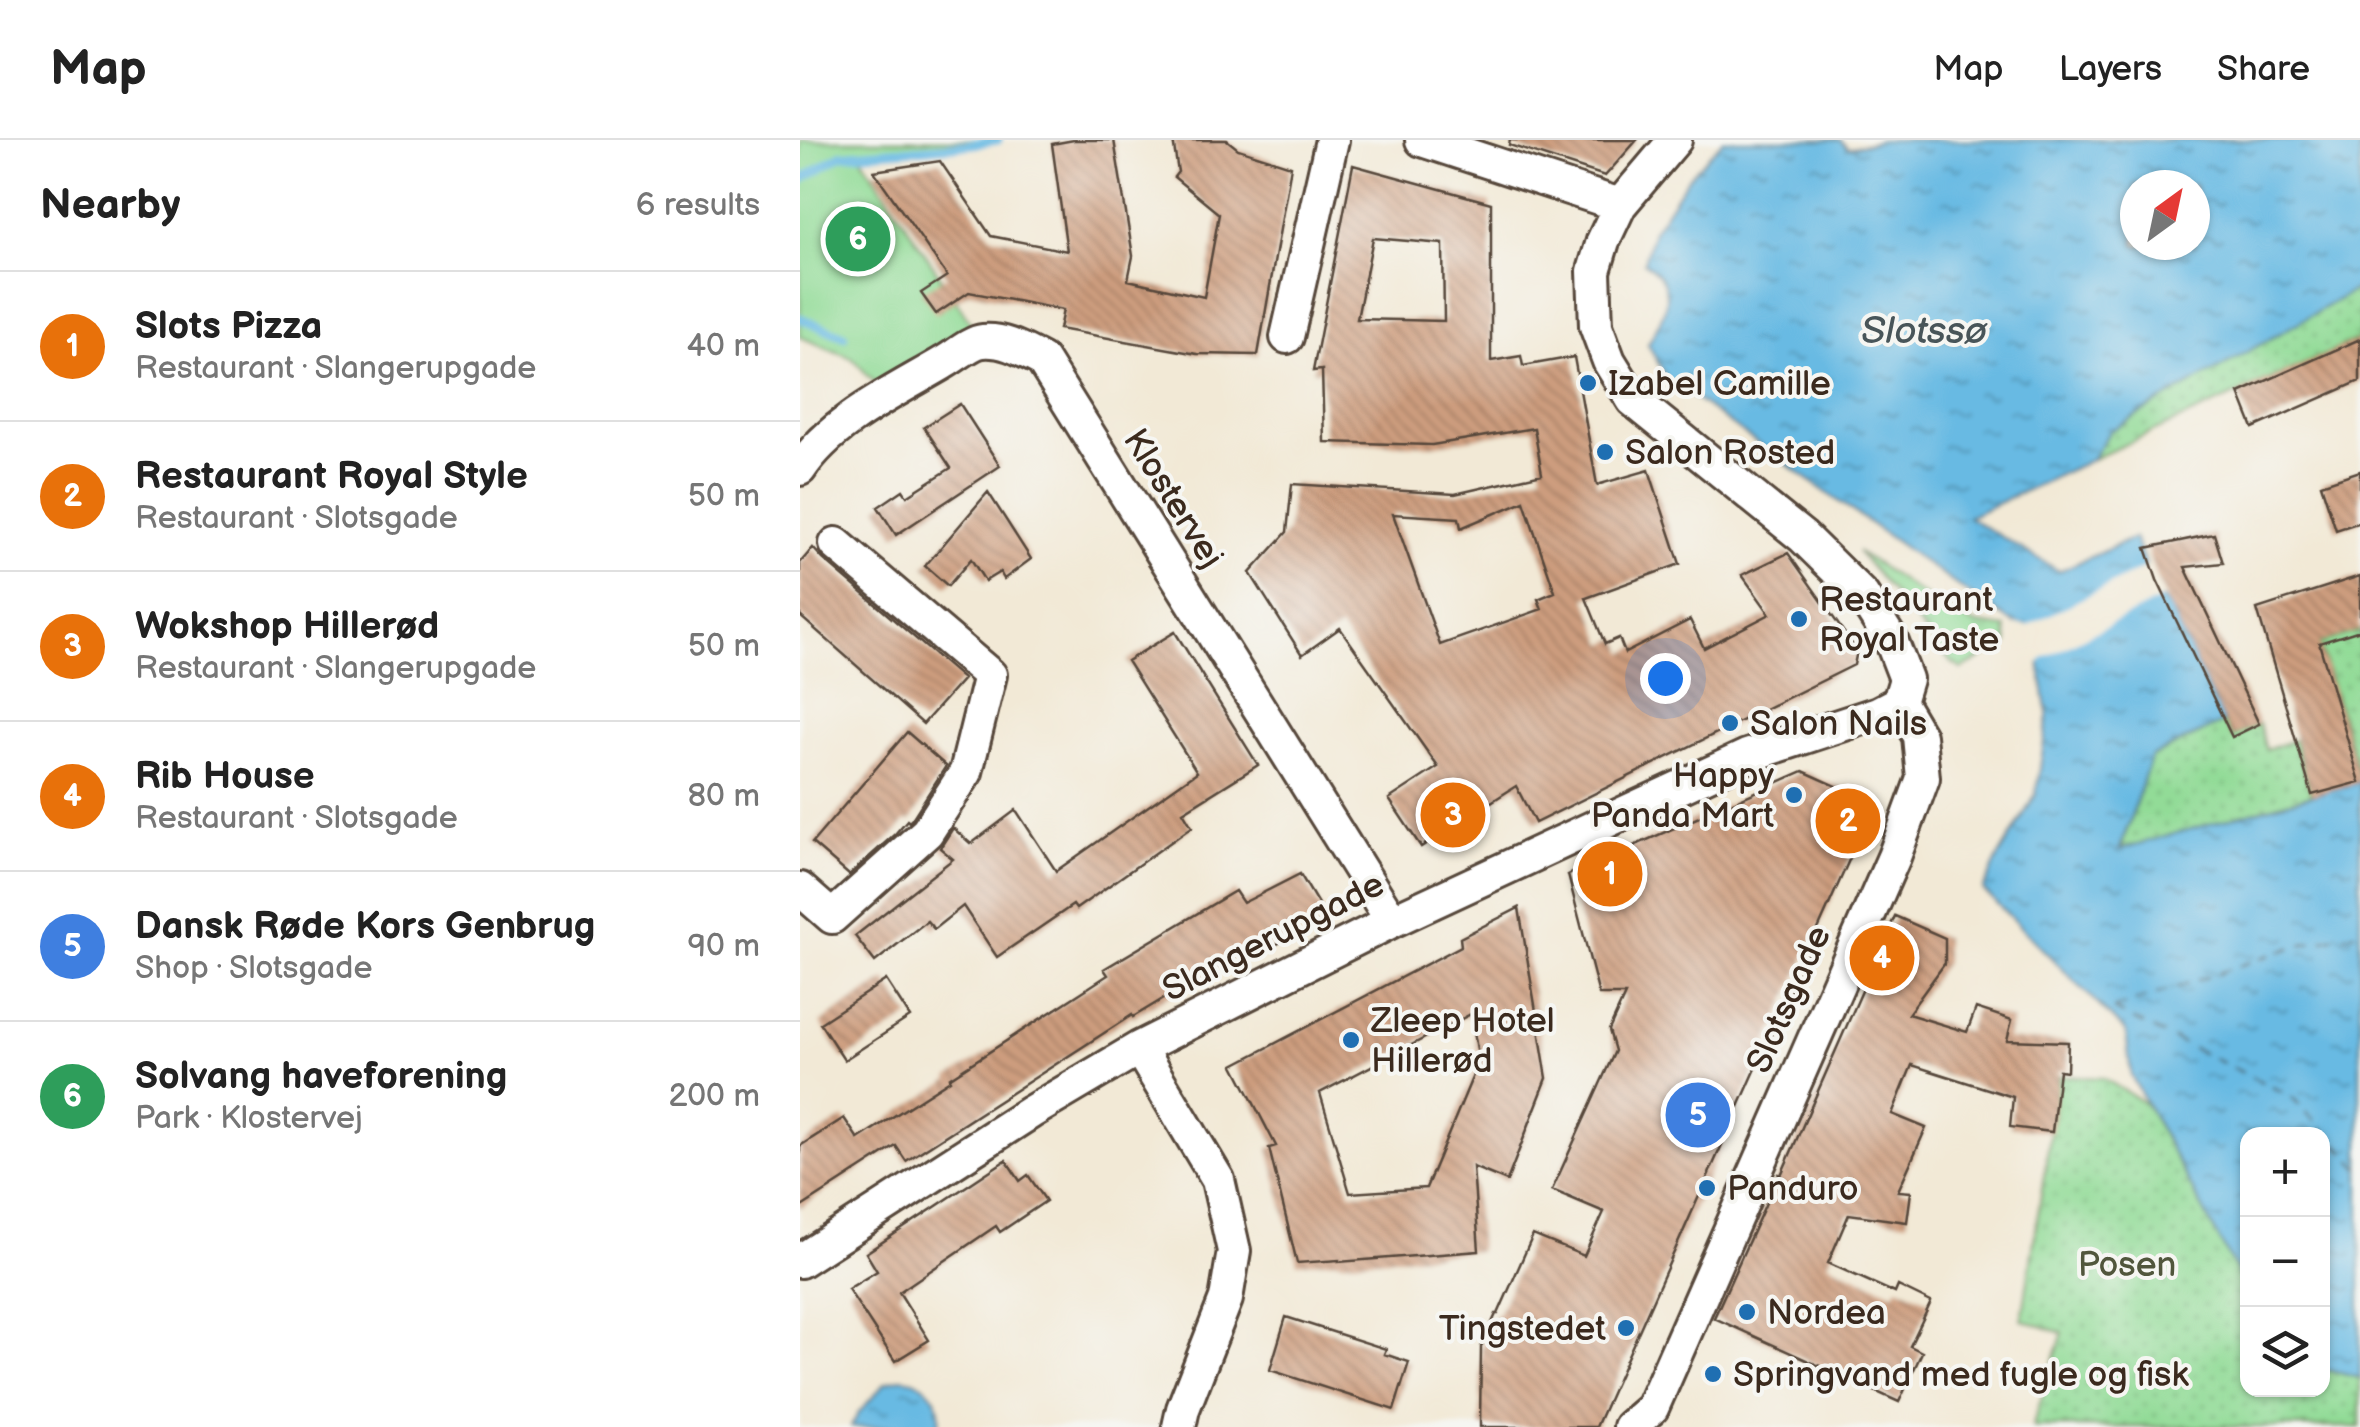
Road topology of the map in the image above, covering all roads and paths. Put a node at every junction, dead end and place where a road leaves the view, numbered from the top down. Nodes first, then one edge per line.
1 (1332, 140) edge
2 (1422, 140) edge
3 (1675, 140) edge
4 (1620, 205) junction
5 (1286, 337) dead end
6 (800, 469) edge
7 (836, 544) dead end
8 (1902, 691) junction
9 (800, 889) edge
10 (1392, 921) junction
11 (1139, 1048) junction
12 (800, 1261) edge
13 (1641, 1418) edge
14 (1179, 1427) edge

1 - 5 street
2 - 4 street
3 - 4 street, Slotsgade
4 - 8 street, Slotsgade
6 - 10 street, Klostervej
7 - 9 street
8 - 10 street, Slangerupgade
8 - 13 street, Slotsgade
10 - 11 street, Slangerupgade
11 - 12 street, Slangerupgade
11 - 14 street

